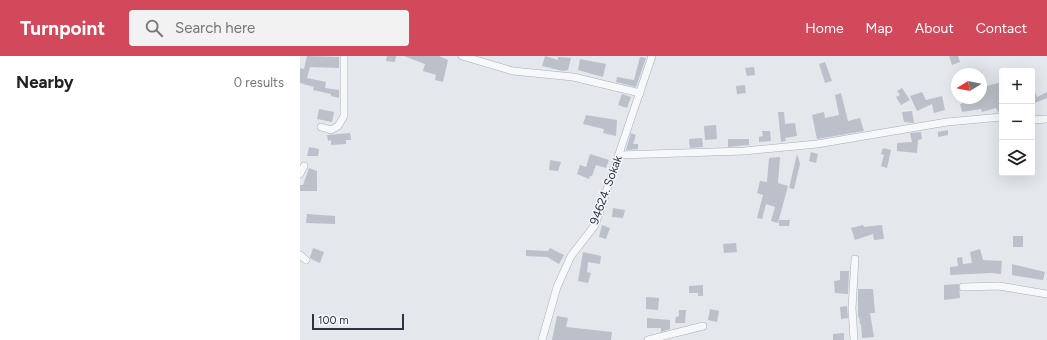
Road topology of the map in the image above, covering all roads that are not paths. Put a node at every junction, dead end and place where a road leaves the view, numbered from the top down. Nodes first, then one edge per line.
1 (344, 56) edge
2 (462, 56) edge
3 (652, 56) edge
4 (640, 93) junction
5 (999, 117) edge
6 (1047, 119) edge
7 (1035, 120) edge
8 (322, 127) dead end
9 (619, 155) junction
10 (304, 166) dead end
11 (300, 174) edge
12 (855, 259) dead end
13 (963, 286) dead end
14 (1047, 294) edge
15 (703, 326) dead end
16 (542, 340) edge
17 (648, 340) edge
18 (854, 340) edge

1 - 8 street
2 - 4 street
3 - 4 street, 94624. Sokak
4 - 9 street, 94624. Sokak
5 - 9 street
6 - 7 street
9 - 16 street, 94624. Sokak
10 - 11 street
12 - 18 street
13 - 14 street
15 - 17 street

